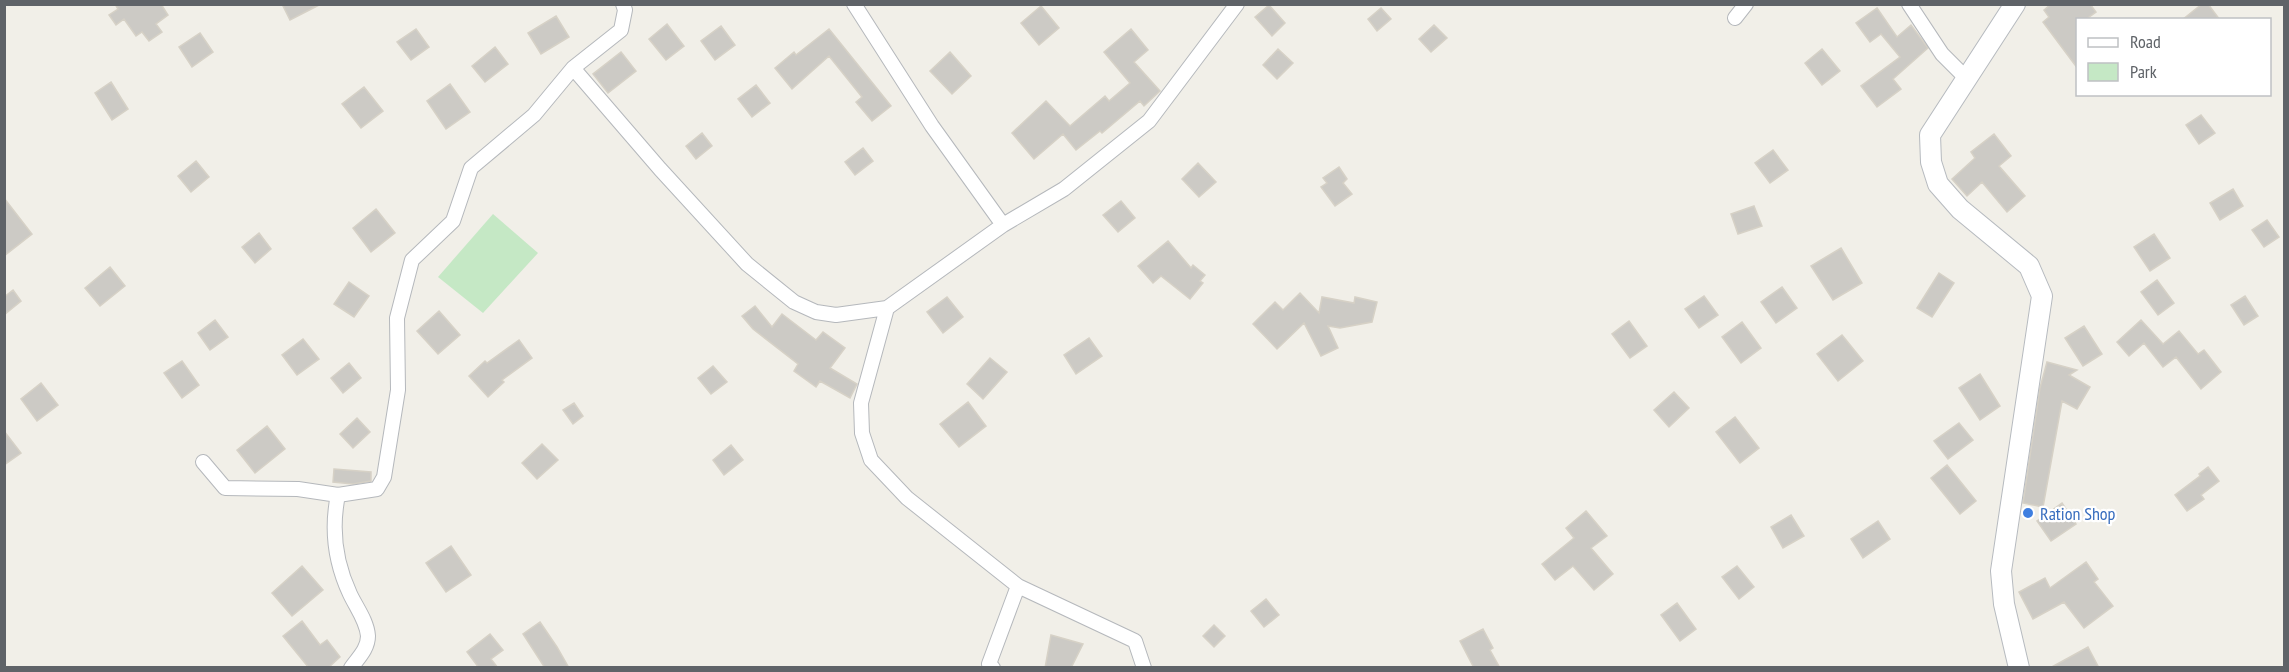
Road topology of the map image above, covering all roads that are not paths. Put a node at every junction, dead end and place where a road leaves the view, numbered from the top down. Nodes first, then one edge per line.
1 (622, 4) edge
2 (854, 4) edge
3 (1237, 4) edge
4 (1746, 4) edge
5 (1909, 4) edge
6 (2014, 4) edge
7 (1735, 18) dead end
8 (573, 68) junction
9 (1967, 79) junction
10 (1003, 225) junction
11 (887, 308) junction
12 (203, 462) dead end
13 (338, 495) junction
14 (1018, 586) junction
15 (351, 668) edge
16 (993, 668) edge
17 (1143, 668) edge
18 (2019, 668) edge

1 - 8 street
2 - 10 street
3 - 10 street
4 - 7 street
5 - 9 street
6 - 9 main road
8 - 11 street
8 - 13 street
9 - 18 main road
10 - 11 street
11 - 14 street
12 - 13 street
13 - 15 street
14 - 16 street
14 - 17 street

